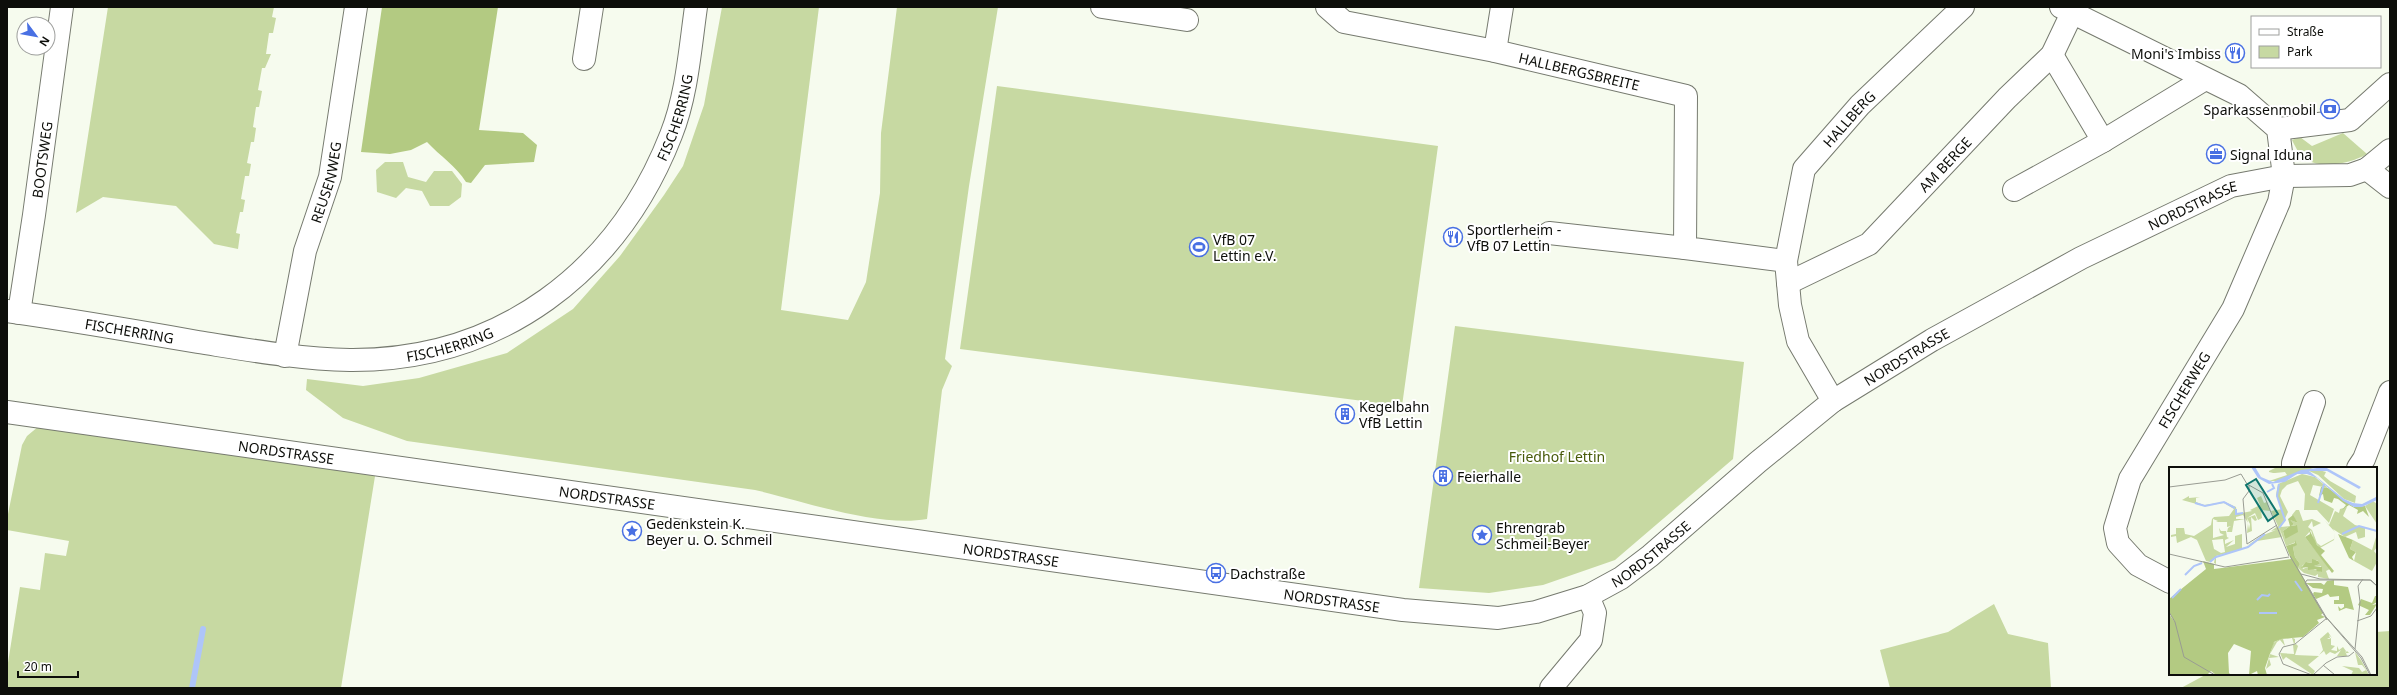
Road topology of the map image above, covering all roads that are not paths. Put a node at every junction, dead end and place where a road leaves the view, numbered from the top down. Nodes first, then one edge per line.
1 (62, 7) edge
2 (356, 7) edge
3 (592, 7) edge
4 (696, 7) edge
5 (1102, 7) edge
6 (1328, 7) edge
7 (1502, 7) edge
8 (1963, 7) edge
9 (1143, 10) edge
10 (2067, 10) edge
11 (1187, 20) dead end
12 (1495, 51) junction
13 (2052, 55) junction
14 (584, 59) dead end
15 (2204, 79) junction
16 (2390, 84) edge
17 (2278, 129) junction
18 (2103, 141) junction
19 (2390, 150) edge
20 (2367, 169) junction
21 (2284, 176) junction
22 (2390, 187) edge
23 (2014, 190) dead end
24 (1549, 233) dead end
25 (1685, 248) junction
26 (1786, 261) junction
27 (1788, 283) junction
28 (13, 312) edge
29 (285, 356) junction
30 (2390, 392) edge
31 (1833, 401) junction
32 (2314, 402) dead end
33 (7, 412) edge
34 (2293, 467) edge
35 (2359, 467) edge
36 (2169, 581) edge
37 (1588, 596) junction
38 (1551, 688) edge

1 - 28 street, BOOTSWEG
2 - 29 street, REUSENWEG
3 - 14 street
4 - 29 street, FISCHERRING
5 - 9 street
6 - 12 street, HALLBERGSBREITE
7 - 12 street
8 - 26 street, HALLBERG
9 - 11 street
10 - 13 street, AM BERGE
10 - 15 street
12 - 25 street, HALLBERGSBREITE
13 - 18 street
13 - 27 street, AM BERGE
15 - 17 street
15 - 18 street
16 - 17 street
17 - 21 street, FISCHERWEG
18 - 23 street
19 - 20 street, NORDSTRASSE
20 - 21 street, NORDSTRASSE
20 - 22 street
21 - 31 street, NORDSTRASSE
21 - 36 street, FISCHERWEG
24 - 25 street
25 - 26 street
26 - 27 street, HALLBERG
27 - 31 street, HALLBERG
28 - 29 street, FISCHERRING
30 - 35 street
31 - 37 street, NORDSTRASSE
32 - 34 street
33 - 37 street, NORDSTRASSE
37 - 38 street

